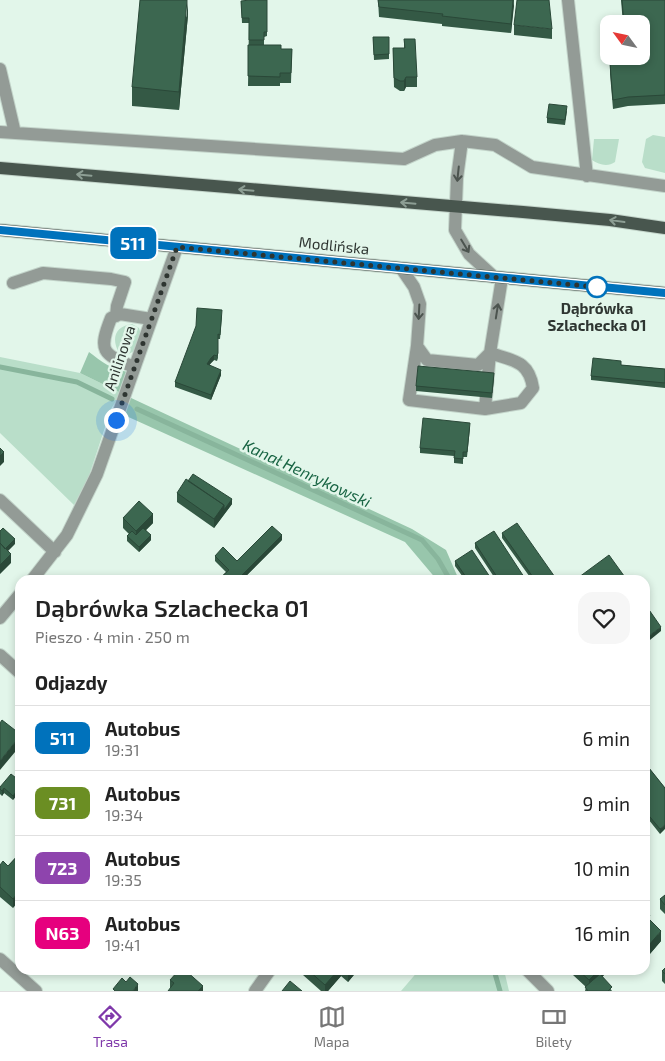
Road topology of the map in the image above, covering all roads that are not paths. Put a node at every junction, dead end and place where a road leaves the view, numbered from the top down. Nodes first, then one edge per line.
1 (568, 0) edge
2 (0, 70) edge
3 (0, 132) edge
4 (15, 133) junction
5 (462, 141) junction
6 (0, 168) edge
7 (587, 176) junction
8 (665, 186) edge
9 (456, 206) junction
10 (665, 228) edge
11 (0, 230) edge
12 (177, 247) junction
13 (401, 268) junction
14 (498, 277) junction
15 (13, 283) dead end
16 (665, 293) edge
17 (116, 316) junction
18 (151, 319) junction
19 (417, 346) junction
20 (490, 353) junction
21 (134, 367) junction
22 (485, 409) junction
23 (0, 500) edge
24 (55, 552) junction
25 (36, 575) edge
26 (15, 600) edge
27 (0, 618) edge
28 (0, 655) edge
29 (15, 668) edge
30 (0, 959) edge
31 (15, 974) edge
32 (16, 975) edge
33 (266, 975) edge
34 (532, 975) edge
35 (30, 989) edge
36 (255, 991) edge
37 (548, 991) edge

1 - 7 street
2 - 4 street
3 - 4 street
4 - 5 street
5 - 7 street
5 -> 9 street
9 -> 6 main road
7 - 8 street
10 -> 9 main road
9 -> 14 street
11 - 12 main road, Modlińska
12 - 13 main road, Modlińska
12 - 18 street, Anilinowa
13 - 14 main road, Modlińska
13 -> 19 street
14 - 16 main road, Modlińska
20 -> 14 street
15 - 17 street
17 - 18 street
17 - 21 street
18 - 21 street, Anilinowa
19 - 20 street
19 - 22 street
20 - 22 street
20 - 22 street
21 - 24 street, Anilinowa
23 - 24 street
24 - 25 street, Anilinowa
26 - 27 street
28 - 29 street
30 - 31 street
32 - 35 street
33 - 36 street
34 - 37 street

